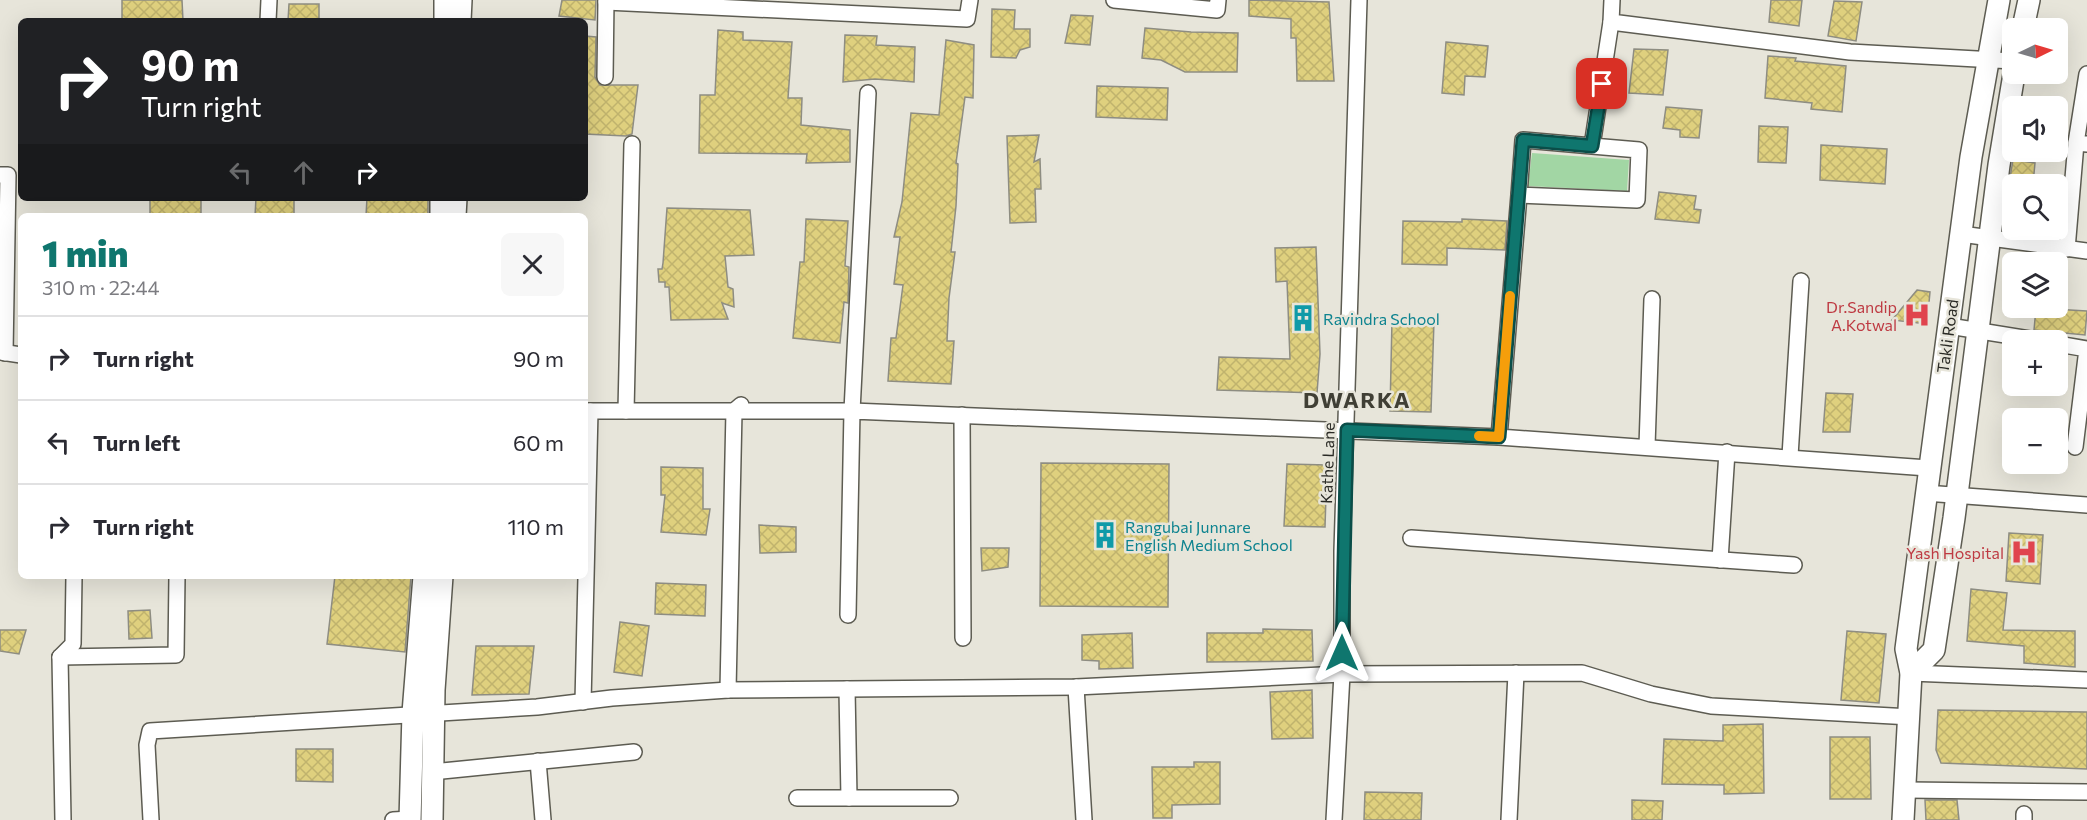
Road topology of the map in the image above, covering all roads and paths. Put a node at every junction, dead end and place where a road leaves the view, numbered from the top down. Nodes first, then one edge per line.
1 (269, 0) edge
2 (445, 0) edge
3 (461, 0) edge
4 (970, 0) edge
5 (1113, 0) edge
6 (1218, 0) edge
7 (1359, 0) edge
8 (1612, 0) edge
9 (1999, 0) edge
10 (2029, 0) edge
11 (606, 1) edge
12 (268, 18) edge
13 (445, 18) edge
14 (460, 18) edge
15 (2025, 18) edge
16 (1611, 22) junction
17 (1987, 59) junction
18 (2002, 60) edge
19 (2087, 74) edge
20 (605, 76) dead end
21 (2013, 84) edge
22 (868, 93) dead end
23 (632, 144) dead end
24 (2082, 144) edge
25 (1592, 146) junction
26 (0, 174) edge
27 (1519, 195) junction
28 (1961, 234) junction
29 (1990, 238) junction
30 (2067, 249) junction
31 (2087, 250) edge
32 (1801, 281) dead end
33 (1652, 298) dead end
34 (1949, 326) junction
35 (1976, 331) junction
36 (2002, 335) edge
37 (2068, 346) edge
38 (3, 352) edge
39 (18, 354) edge
40 (738, 408) junction
41 (588, 411) edge
42 (626, 411) junction
43 (852, 411) junction
44 (962, 415) junction
45 (1347, 430) junction
46 (1499, 437) junction
47 (1647, 446) junction
48 (2075, 447) dead end
49 (1727, 452) junction
50 (1790, 456) junction
51 (1928, 468) junction
52 (1925, 494) junction
53 (1957, 496) junction
54 (2087, 505) edge
55 (1411, 538) dead end
56 (1720, 560) junction
57 (1794, 565) dead end
58 (74, 579) edge
59 (177, 579) edge
60 (424, 579) edge
61 (442, 579) edge
62 (585, 579) edge
63 (848, 615) dead end
64 (963, 638) dead end
65 (60, 657) junction
66 (1516, 673) junction
67 (1911, 673) junction
68 (1342, 674) junction
69 (2087, 680) edge
70 (1076, 687) junction
71 (847, 689) junction
72 (728, 690) junction
73 (583, 702) junction
74 (423, 713) junction
75 (1911, 717) junction
76 (634, 752) dead end
77 (538, 761) junction
78 (432, 772) junction
79 (1907, 790) junction
80 (2087, 792) edge
81 (797, 798) dead end
82 (849, 798) junction
83 (950, 798) dead end
84 (63, 820) edge
85 (151, 820) edge
86 (404, 820) edge
87 (432, 820) edge
88 (543, 820) edge
89 (1084, 820) edge
90 (1334, 820) edge
91 (1509, 820) edge
92 (1903, 820) edge

1 - 12 street
2 - 13 street
3 - 14 street
4 - 11 street
5 - 6 street
7 - 45 street, Kathe Lane
8 - 16 street
9 - 17 street, Takli Road
10 - 15 street
11 - 20 street
16 - 17 street
16 - 25 street
17 - 18 street
17 - 28 street, Takli Road
19 - 24 street
21 - 29 street, Takli Road
22 - 43 street
23 - 42 street
24 - 30 street
25 - 27 street
25 - 27 street
26 - 38 street
27 - 46 street
28 - 29 street
28 - 34 street, Takli Road
29 - 30 street
29 - 35 street, Takli Road
30 - 31 street
32 - 50 street
33 - 47 street
34 - 35 street
34 - 51 street, Takli Road
35 - 36 street
35 - 53 street, Takli Road
37 - 48 street
38 - 39 street
40 - 42 street
40 - 43 street
40 - 72 street
41 - 42 street
43 - 44 street
43 - 63 street
44 - 45 street
44 - 64 street
45 - 46 street
45 - 68 street, Kathe Lane
46 - 47 street
47 - 49 street
49 - 50 street
49 - 56 street
50 - 51 street
51 - 52 street, Takli Road
52 - 53 street
52 - 67 street, Takli Road
53 - 54 street
53 - 67 street, Takli Road
55 - 56 street
56 - 57 street
58 - 65 street
59 - 65 street
60 - 74 street
61 - 74 street
62 - 73 street
65 - 84 street
66 - 68 street
66 - 75 street
66 - 91 street
67 - 69 street
67 - 75 street, Takli Road
68 - 70 street
68 - 90 street, Kathe Lane
70 - 71 street
70 - 89 street
71 - 72 street
71 - 82 street
72 - 73 street
73 - 74 street
74 - 78 street
74 - 85 street
74 - 86 street
75 - 79 street, Takli Road
76 - 77 street
77 - 78 street
77 - 88 street
78 - 87 street
79 - 80 street
79 - 92 street, Takli Road
81 - 82 street
82 - 83 street

